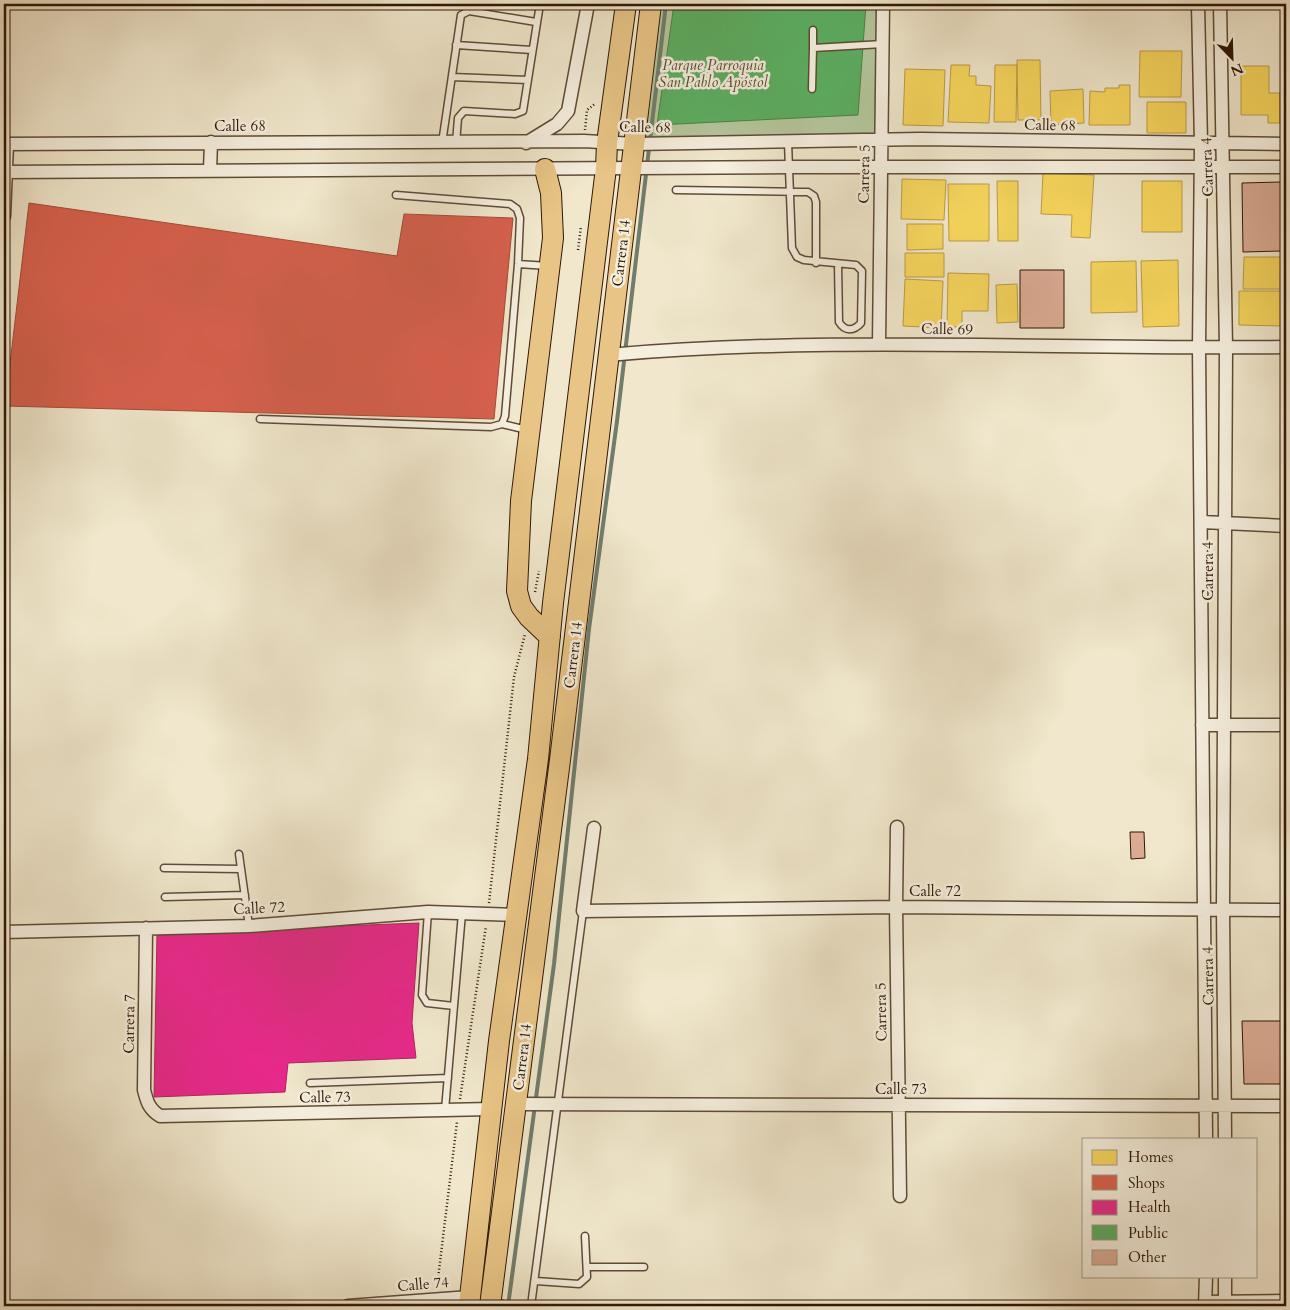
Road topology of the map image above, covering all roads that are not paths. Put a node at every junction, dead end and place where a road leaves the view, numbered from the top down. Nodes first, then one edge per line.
1 (540, 4) edge
2 (588, 4) edge
3 (626, 4) edge
4 (650, 4) edge
5 (883, 4) edge
6 (1198, 4) edge
7 (1220, 4) edge
8 (536, 22) junction
9 (813, 30) dead end
10 (882, 44) junction
11 (456, 45) junction
12 (813, 48) junction
13 (532, 50) junction
14 (452, 77) junction
15 (528, 80) junction
16 (812, 89) dead end
17 (881, 140) junction
18 (211, 142) junction
19 (788, 142) junction
20 (442, 143) junction
21 (456, 143) junction
22 (526, 143) junction
23 (607, 143) junction
24 (1222, 143) junction
25 (6, 144) edge
26 (641, 144) junction
27 (1201, 144) junction
28 (1286, 144) edge
29 (789, 167) junction
30 (880, 167) junction
31 (1201, 167) junction
32 (1224, 167) junction
33 (1286, 167) edge
34 (606, 168) junction
35 (545, 169) junction
36 (639, 169) junction
37 (210, 170) junction
38 (5, 172) edge
39 (676, 190) dead end
40 (790, 190) junction
41 (396, 195) dead end
42 (4, 216) edge
43 (816, 263) junction
44 (518, 264) junction
45 (838, 264) junction
46 (550, 266) junction
47 (879, 344) junction
48 (1286, 347) edge
49 (1199, 348) junction
50 (1226, 348) junction
51 (615, 354) junction
52 (260, 419) dead end
53 (502, 424) junction
54 (530, 431) junction
55 (1202, 522) junction
56 (1224, 525) junction
57 (1286, 526) edge
58 (550, 637) junction
59 (1202, 724) junction
60 (1224, 725) junction
61 (1286, 725) edge
62 (1224, 824) junction
63 (1202, 826) junction
64 (897, 827) dead end
65 (594, 828) dead end
66 (239, 854) dead end
67 (164, 868) dead end
68 (241, 869) junction
69 (245, 895) junction
70 (165, 897) dead end
71 (896, 907) junction
72 (1202, 909) junction
73 (1223, 909) junction
74 (1286, 910) edge
75 (583, 911) junction
76 (428, 912) junction
77 (462, 912) junction
78 (516, 915) junction
79 (249, 926) junction
80 (146, 928) junction
81 (4, 932) edge
82 (454, 1006) junction
83 (1204, 1010) junction
84 (1224, 1014) junction
85 (448, 1078) junction
86 (310, 1083) dead end
87 (521, 1104) junction
88 (553, 1104) junction
89 (899, 1105) junction
90 (1206, 1106) junction
91 (1225, 1106) junction
92 (1286, 1106) edge
93 (491, 1109) junction
94 (445, 1110) junction
95 (160, 1116) joint
96 (1206, 1138) edge
97 (1225, 1138) edge
98 (900, 1196) dead end
99 (585, 1236) dead end
100 (587, 1267) junction
101 (644, 1267) dead end
102 (1206, 1278) edge
103 (1226, 1278) edge
104 (536, 1281) junction
105 (469, 1301) edge
106 (1286, 1301) edge
107 (496, 1304) edge
108 (1205, 1304) edge
109 (1225, 1304) edge
110 (348, 1306) edge
111 (531, 1306) edge

1 - 8 lane
2 - 22 street
3 - 23 main road, Carrera 14
4 - 26 main road, Carrera 14
5 - 10 street, Carrera 5
6 - 27 street, Carrera 4
7 - 24 street, Carrera 4
8 - 11 lane
8 - 13 lane
9 - 12 lane
10 - 12 lane
10 - 17 street, Carrera 5
11 - 13 lane
11 - 14 lane
12 - 16 lane
13 - 15 lane
14 - 15 lane
14 - 20 lane
15 - 21 lane
17 - 19 street, Calle 68
17 - 27 street, Calle 68
17 - 30 street, Carrera 5
18 - 20 street, Calle 68
18 - 25 street, Calle 68
18 - 37 street
19 - 26 street, Calle 68
19 - 29 lane
20 - 21 street, Calle 68
21 - 22 street, Calle 68
22 - 23 street, Calle 68
23 - 26 street, Calle 68
23 - 34 main road, Carrera 14
24 - 27 street, Calle 68
24 - 28 street, Calle 68
24 - 32 street, Carrera 4
25 - 38 street
26 - 36 main road, Carrera 14
27 - 31 street, Carrera 4
29 - 30 street
29 - 36 street
29 - 40 lane
30 - 31 street
30 - 47 street, Carrera 5
31 - 32 street
31 - 49 street, Carrera 4
32 - 33 street
32 - 50 street, Carrera 4
34 - 35 street
34 - 36 street
34 - 58 main road, Carrera 14
35 - 37 street
35 - 46 main road
36 - 51 main road, Carrera 14
37 - 38 street
38 - 42 street
39 - 40 lane
40 - 43 lane
40 - 43 lane
41 - 44 lane
43 - 45 lane
44 - 46 lane
44 - 53 lane
45 - 45 lane
46 - 54 main road
47 - 49 street, Calle 69
47 - 51 street, Calle 69
48 - 50 street, Calle 69
49 - 50 street, Calle 69
49 - 55 street, Carrera 4
50 - 56 street, Carrera 4
51 - 87 main road, Carrera 14
52 - 53 lane
53 - 54 lane
54 - 58 main road
55 - 56 street
55 - 59 street, Carrera 4
56 - 57 street
56 - 60 street, Carrera 4
58 - 78 main road, Carrera 14
59 - 60 street
59 - 63 street, Carrera 4
60 - 61 street
60 - 62 street, Carrera 4
62 - 63 street
62 - 73 street, Carrera 4
63 - 72 street, Carrera 4
64 - 71 street, Carrera 5
65 - 75 street
66 - 68 lane
67 - 68 lane
68 - 69 lane
69 - 70 lane
69 - 79 lane
71 - 72 street, Calle 72
71 - 75 street, Calle 72
71 - 89 street, Carrera 5
72 - 73 street, Calle 72
72 - 83 street, Carrera 4
73 - 74 street, Calle 72
73 - 84 street, Carrera 4
75 - 88 lane
76 - 77 street, Calle 72
76 - 79 street, Calle 72
76 - 82 lane
77 - 78 street, Calle 72
77 - 82 lane
78 - 93 main road, Carrera 14
79 - 80 street, Calle 72
80 - 81 street, Calle 72
80 - 95 street, Carrera 7
82 - 85 lane
83 - 84 street
83 - 90 street, Carrera 4
84 - 91 street, Carrera 4
85 - 86 lane
85 - 94 lane
87 - 88 street, Calle 73
87 - 107 main road, Carrera 14
88 - 89 street, Calle 73
88 - 104 lane
89 - 90 street, Calle 73
89 - 98 street, Carrera 5
90 - 91 street, Calle 73
90 - 96 street, Carrera 4
91 - 92 street, Calle 73
91 - 97 street, Carrera 4
93 - 94 street, Calle 73
93 - 105 main road, Carrera 14
94 - 95 street, Calle 73
99 - 100 lane
100 - 101 lane
100 - 104 lane
102 - 108 street
103 - 109 street
104 - 111 lane
105 - 110 street, Calle 74
106 - 109 street
108 - 109 street

